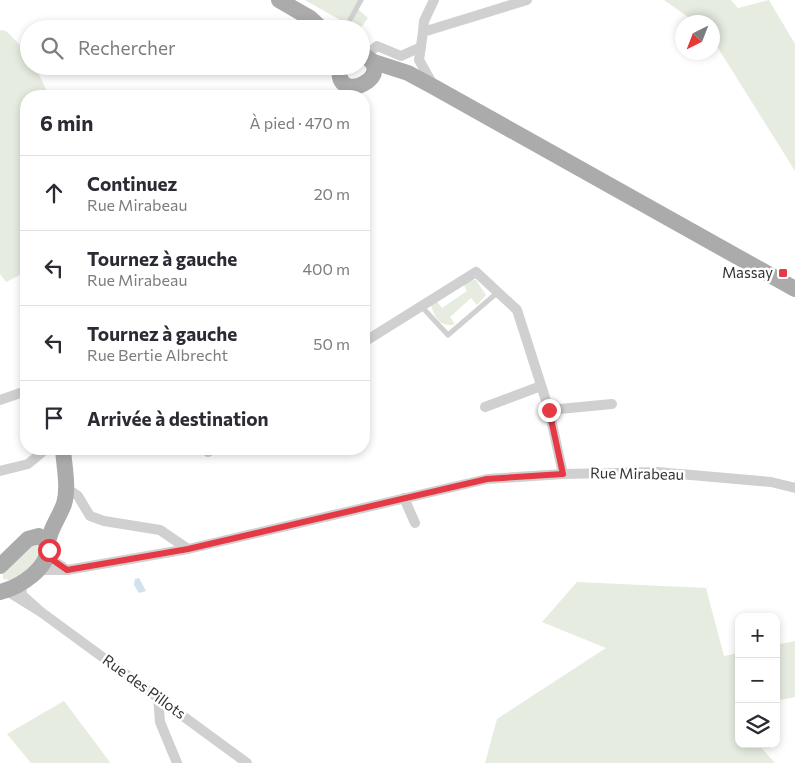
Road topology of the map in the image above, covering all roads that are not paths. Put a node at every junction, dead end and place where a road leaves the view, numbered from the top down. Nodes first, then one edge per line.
1 (279, 0) edge
2 (362, 0) edge
3 (434, 0) edge
4 (527, 0) edge
5 (312, 20) edge
6 (350, 20) edge
7 (423, 32) junction
8 (421, 47) junction
9 (370, 53) edge
10 (370, 58) edge
11 (419, 60) junction
12 (406, 72) junction
13 (340, 75) edge
14 (368, 75) edge
15 (434, 87) junction
16 (355, 88) edge
17 (795, 289) edge
18 (498, 292) junction
19 (421, 306) junction
20 (370, 338) edge
21 (541, 386) junction
22 (20, 392) edge
23 (0, 400) edge
24 (612, 404) dead end
25 (485, 407) dead end
26 (549, 410) junction
27 (39, 455) edge
28 (63, 455) edge
29 (0, 471) edge
30 (563, 474) junction
31 (795, 488) edge
32 (66, 490) junction
33 (404, 498) junction
34 (60, 512) junction
35 (415, 523) dead end
36 (31, 537) junction
37 (188, 549) junction
38 (48, 550) junction
39 (0, 554) edge
40 (0, 561) edge
41 (0, 566) edge
42 (37, 570) junction
43 (67, 570) junction
44 (22, 582) junction
45 (3, 590) edge
46 (41, 612) junction
47 (158, 698) junction
48 (178, 763) edge
49 (247, 763) edge

1 - 5 main road
2 - 6 lane
3 - 7 street
4 - 7 street
7 - 8 street
8 - 9 street
8 - 11 street
10 - 12 main road
11 - 12 street
11 - 15 street
12 - 15 main road
12 - 16 main road
13 - 16 main road
14 - 16 main road
15 - 17 main road
18 - 19 street
18 - 19 lane
18 - 21 street
19 - 20 street
21 - 25 street
21 - 26 street
22 - 23 street
24 - 26 street
26 - 30 street
27 - 29 street
28 - 32 main road
30 - 31 street, Rue Mirabeau
30 - 33 street, Rue Mirabeau
32 - 34 main road
32 - 37 street
33 - 35 street
33 - 37 street, Rue Mirabeau
34 - 36 main road
34 - 38 main road
36 - 38 main road
36 - 41 main road
37 - 43 street, Rue Mirabeau
38 - 42 main road
38 - 43 street
39 - 40 street
40 - 41 street
42 - 43 street, Rue Mirabeau
42 - 44 main road
44 - 45 main road
44 - 46 street, Rue des Pillots
45 - 46 street, Rue des Pillots
46 - 47 street, Rue des Pillots
47 - 48 street
47 - 49 street, Rue des Pillots

